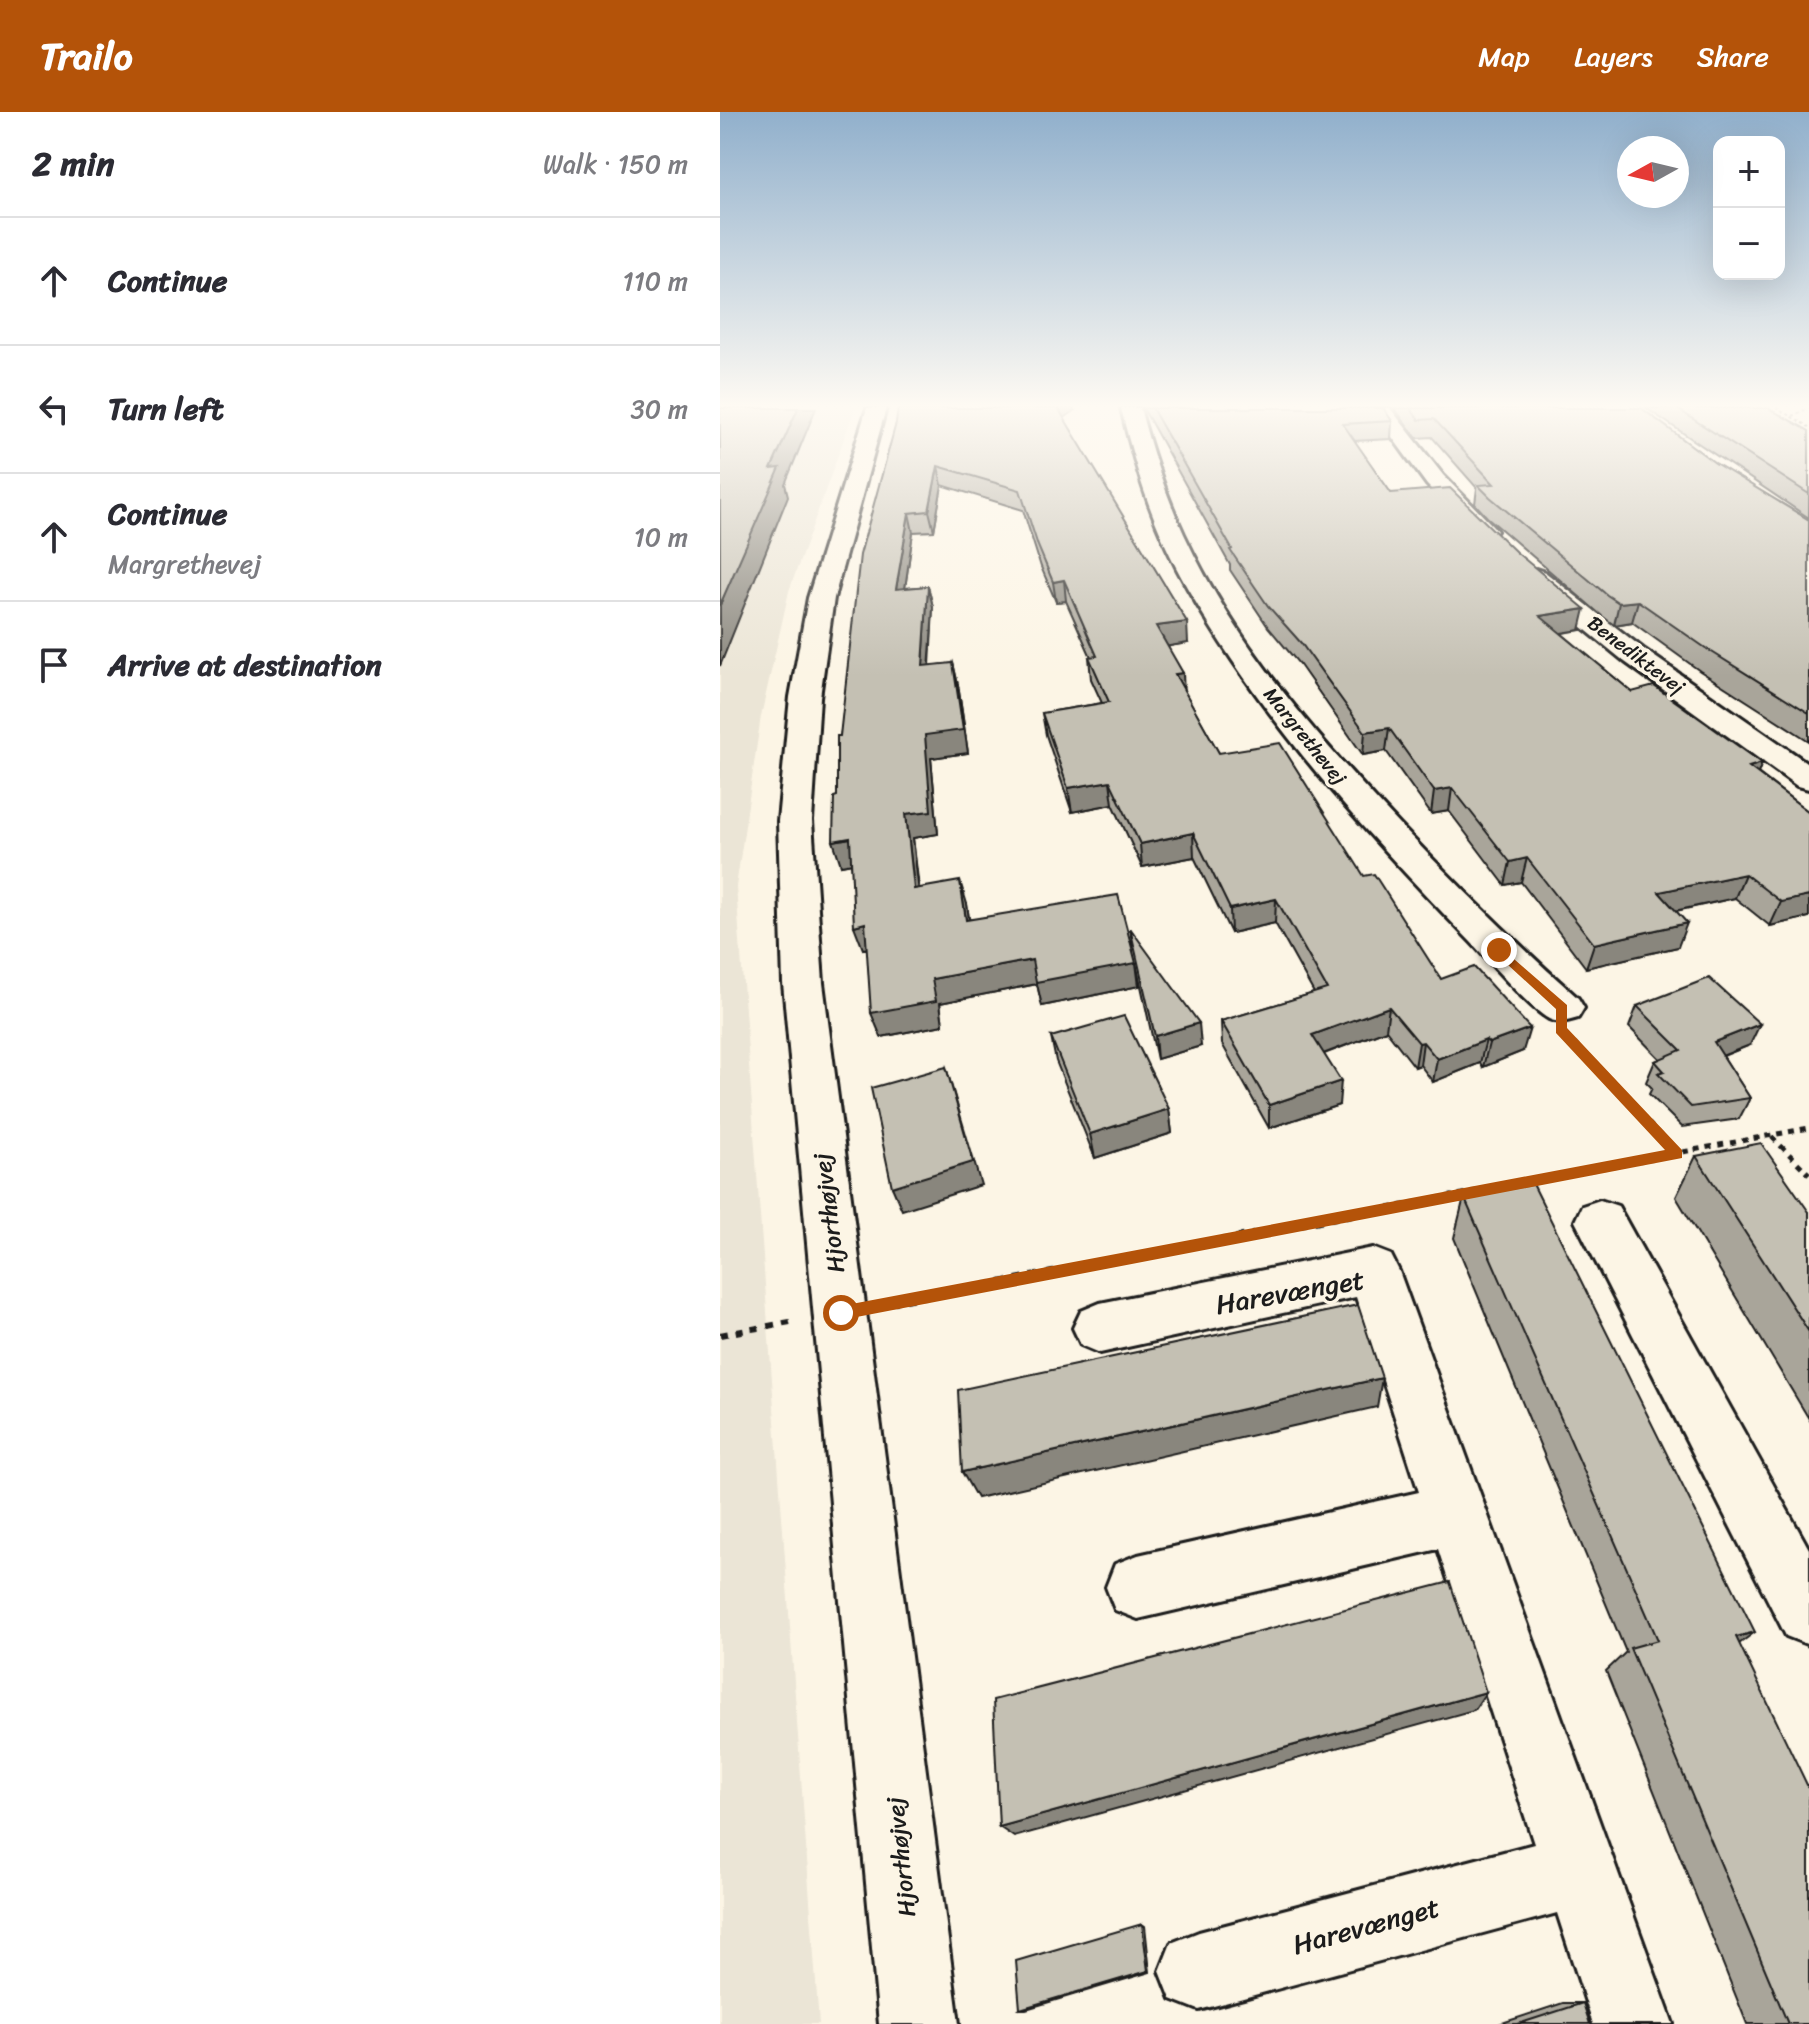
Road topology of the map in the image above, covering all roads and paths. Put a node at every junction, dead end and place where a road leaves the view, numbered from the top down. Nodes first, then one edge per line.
1 (851, 497) edge
2 (1157, 497) edge
3 (1452, 497) edge
4 (1809, 779) edge
5 (1563, 1008) joint
6 (1809, 1128) edge
7 (1771, 1136) junction
8 (1677, 1154) junction
9 (1809, 1174) edge
10 (1600, 1221) dead end
11 (841, 1313) junction
12 (1100, 1328) dead end
13 (720, 1335) edge
14 (1456, 1514) junction
15 (1138, 1587) dead end
16 (1809, 1613) edge
17 (1580, 1869) junction
18 (1199, 1971) dead end
19 (919, 2024) edge
20 (1633, 2024) edge

1 - 11 street, Hjorthøjvej
2 - 5 street, Margrethevej
3 - 4 street, Benediktevej
5 - 8 path
6 - 7 path
7 - 8 path
7 - 9 path
8 - 11 path
10 - 16 street
11 - 13 path
11 - 19 street, Hjorthøjvej
12 - 14 street, Harevænget
14 - 15 street
14 - 17 street, Harevænget
17 - 18 street, Harevænget
17 - 20 street, Harevænget

